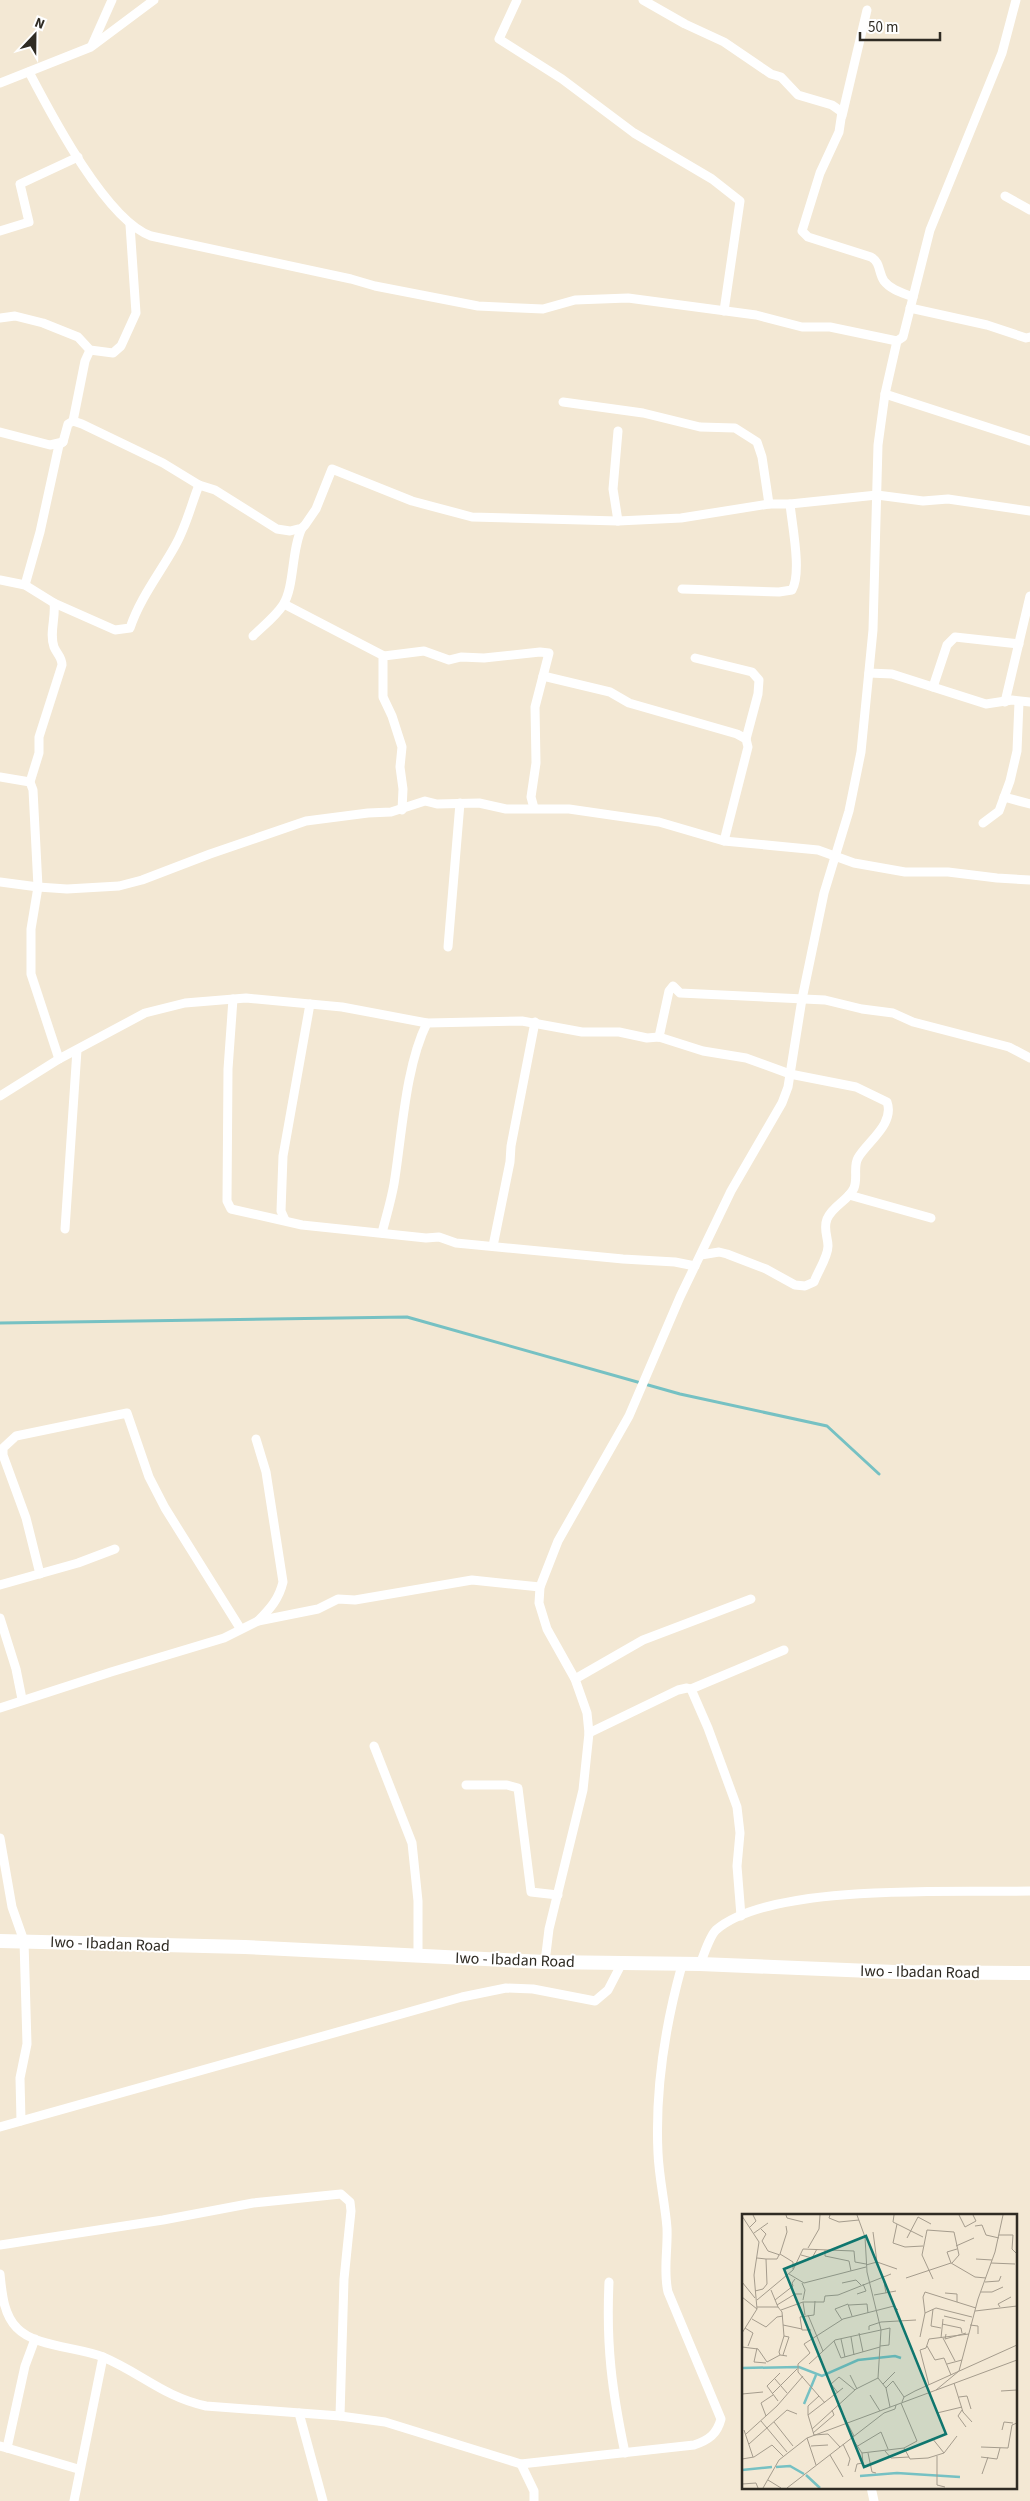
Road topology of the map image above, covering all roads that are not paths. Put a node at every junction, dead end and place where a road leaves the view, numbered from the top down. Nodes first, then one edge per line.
1 (112, 0) edge
2 (154, 0) edge
3 (517, 0) edge
4 (643, 0) edge
5 (1016, 0) edge
6 (867, 10) dead end
7 (91, 48) junction
8 (29, 72) junction
9 (0, 83) edge
10 (842, 116) junction
11 (78, 157) junction
12 (1005, 196) dead end
13 (1030, 210) edge
14 (130, 225) junction
15 (0, 231) edge
16 (913, 297) junction
17 (910, 308) junction
18 (724, 311) junction
19 (0, 318) edge
20 (1030, 337) edge
21 (897, 341) junction
22 (90, 350) junction
23 (885, 394) junction
24 (563, 402) dead end
25 (73, 421) junction
26 (618, 430) dead end
27 (0, 432) edge
28 (1030, 441) edge
29 (63, 442) junction
30 (199, 485) junction
31 (877, 495) junction
32 (769, 504) junction
33 (790, 504) junction
34 (1030, 511) edge
35 (618, 521) junction
36 (302, 528) junction
37 (0, 580) edge
38 (25, 585) junction
39 (682, 589) dead end
40 (1030, 596) edge
41 (54, 603) junction
42 (284, 604) junction
43 (253, 636) dead end
44 (1019, 644) junction
45 (384, 656) junction
46 (695, 658) dead end
47 (869, 673) junction
48 (543, 676) junction
49 (933, 687) junction
50 (1005, 702) junction
51 (1019, 702) junction
52 (1030, 702) edge
53 (746, 739) junction
54 (0, 778) edge
55 (30, 782) junction
56 (1004, 797) junction
57 (460, 802) junction
58 (1030, 804) edge
59 (534, 808) junction
60 (402, 810) junction
61 (983, 823) dead end
62 (724, 841) junction
63 (836, 855) junction
64 (1030, 878) edge
65 (0, 882) edge
66 (38, 888) junction
67 (448, 947) dead end
68 (233, 999) junction
69 (802, 999) junction
70 (310, 1004) junction
71 (535, 1022) junction
72 (427, 1023) junction
73 (659, 1037) junction
74 (77, 1050) junction
75 (1030, 1058) edge
76 (59, 1060) junction
77 (790, 1074) junction
78 (0, 1096) edge
79 (849, 1195) junction
80 (931, 1218) dead end
81 (284, 1220) junction
82 (66, 1229) dead end
83 (382, 1233) junction
84 (493, 1246) junction
85 (700, 1255) junction
86 (695, 1266) junction
87 (256, 1439) dead end
88 (115, 1550) dead end
89 (40, 1574) junction
90 (0, 1585) edge
91 (540, 1587) junction
92 (751, 1599) dead end
93 (0, 1618) edge
94 (258, 1621) junction
95 (240, 1628) junction
96 (784, 1650) dead end
97 (575, 1679) junction
98 (691, 1689) junction
99 (22, 1699) junction
100 (0, 1708) edge
101 (589, 1733) junction
102 (374, 1746) dead end
103 (466, 1785) dead end
104 (0, 1838) edge
105 (1030, 1891) edge
106 (558, 1895) junction
107 (741, 1916) junction
108 (0, 1941) edge
109 (24, 1942) junction
110 (418, 1957) junction
111 (545, 1962) junction
112 (622, 1963) junction
113 (700, 1964) junction
114 (682, 1965) junction
115 (1030, 1973) edge
116 (21, 2121) junction
117 (0, 2127) edge
118 (0, 2245) edge
119 (0, 2274) edge
120 (609, 2282) dead end
121 (35, 2339) junction
122 (103, 2357) junction
123 (299, 2412) junction
124 (340, 2416) junction
125 (4, 2447) edge
126 (625, 2453) junction
127 (521, 2464) junction
128 (78, 2469) junction
129 (871, 2488) edge
130 (74, 2501) edge
131 (323, 2501) edge
132 (534, 2501) edge
133 (874, 2501) edge

1 - 7 street
2 - 7 street
3 - 18 street
4 - 10 street
5 - 16 street
6 - 10 street
7 - 8 street
8 - 9 street
8 - 11 street
10 - 16 street
11 - 14 street
11 - 15 street
12 - 13 street
14 - 18 street
14 - 22 street
16 - 17 street
17 - 20 street
17 - 21 street
18 - 21 street
19 - 22 street
21 - 23 street
22 - 25 street
23 - 28 street
23 - 31 street
24 - 32 street
25 - 29 street
25 - 30 street
26 - 35 street
27 - 29 street
29 - 38 street
30 - 36 street
30 - 41 street
31 - 33 street
31 - 34 street
31 - 47 street
32 - 33 street
32 - 35 street
33 - 39 street
35 - 36 street
36 - 42 street
37 - 38 street
38 - 41 street
40 - 44 street
41 - 55 street
42 - 43 street
42 - 45 street
44 - 49 street
44 - 50 street
45 - 48 street
45 - 60 street
46 - 53 street
47 - 49 street
47 - 63 street
48 - 53 street
48 - 59 street
49 - 50 street
50 - 51 street
51 - 52 street
51 - 56 street
53 - 62 street
54 - 55 street
55 - 66 street
56 - 58 street
56 - 61 street
57 - 59 street
57 - 60 street
57 - 67 street
59 - 62 street
60 - 66 street
62 - 63 street
63 - 64 street
63 - 69 street
65 - 66 street
66 - 76 street
68 - 70 street
68 - 74 street
68 - 81 street
69 - 73 street
69 - 75 street
69 - 77 street
70 - 72 street
70 - 81 street
71 - 72 street
71 - 73 street
71 - 84 street
72 - 83 street
73 - 77 street
74 - 76 street
74 - 82 street
76 - 78 street
77 - 79 street
77 - 85 street
79 - 80 street
79 - 85 street
81 - 83 street
83 - 84 street
84 - 86 street
85 - 86 street
86 - 91 street
87 - 94 street
88 - 89 street
89 - 90 street
89 - 95 street
91 - 94 street
91 - 97 street
92 - 97 street
93 - 99 street
94 - 95 street
95 - 99 street
96 - 98 street
97 - 101 street
98 - 101 street
98 - 107 street
99 - 100 street
101 - 106 street
102 - 110 street
103 - 106 street
104 - 109 street
105 - 107 street
106 - 111 street
107 - 113 street
108 - 109 main road, Iwo - Ibadan Road
109 - 110 main road, Iwo - Ibadan Road
109 - 116 street
110 - 111 main road, Iwo - Ibadan Road
111 - 112 main road, Iwo - Ibadan Road
112 - 114 main road, Iwo - Ibadan Road
112 - 116 street
113 - 114 main road, Iwo - Ibadan Road
113 - 115 main road, Iwo - Ibadan Road
114 - 126 street
116 - 117 street
118 - 124 street
119 - 121 street
120 - 126 street
121 - 122 street
121 - 125 street
122 - 123 street
122 - 128 street
123 - 124 street
123 - 131 street
124 - 127 street
125 - 128 street
126 - 127 street
127 - 132 street
128 - 130 street
129 - 133 street

